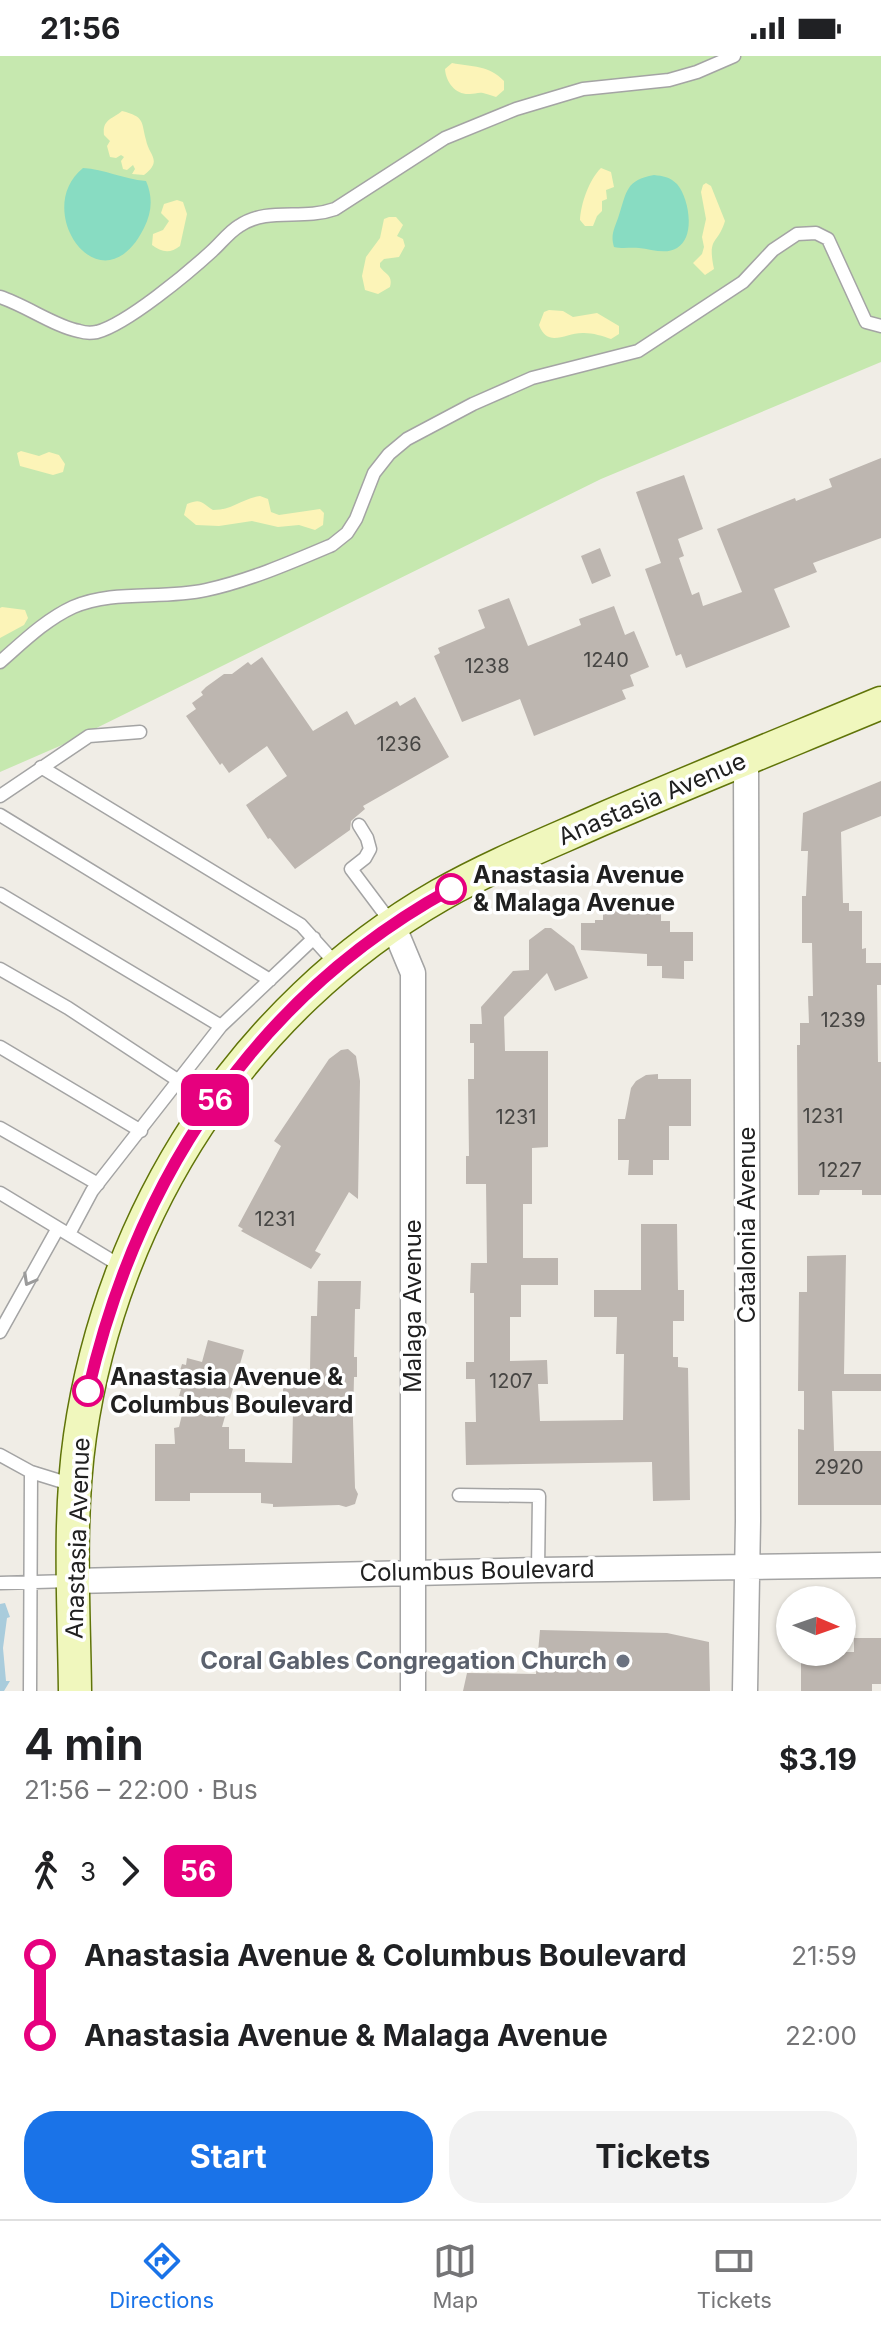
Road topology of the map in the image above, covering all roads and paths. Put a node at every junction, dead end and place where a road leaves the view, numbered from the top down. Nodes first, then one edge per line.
1 (734, 56) edge
2 (0, 297) edge
3 (881, 326) edge
4 (0, 662) edge
5 (881, 703) edge
6 (140, 732) dead end
7 (746, 759) junction
8 (41, 767) junction
9 (0, 796) edge
10 (0, 815) edge
11 (359, 825) dead end
12 (0, 894) edge
13 (393, 925) junction
14 (314, 938) junction
15 (337, 965) junction
16 (0, 969) edge
17 (270, 980) junction
18 (221, 1026) junction
19 (0, 1047) edge
20 (179, 1081) junction
21 (0, 1128) edge
22 (141, 1131) junction
23 (98, 1184) junction
24 (0, 1193) edge
25 (63, 1231) junction
26 (124, 1268) junction
27 (0, 1332) edge
28 (0, 1455) edge
29 (31, 1472) junction
30 (76, 1485) junction
31 (459, 1495) dead end
32 (881, 1565) edge
33 (747, 1567) junction
34 (538, 1570) junction
35 (413, 1573) junction
36 (74, 1581) junction
37 (0, 1583) edge
38 (31, 1583) junction
39 (30, 1691) edge
40 (75, 1691) edge
41 (413, 1691) edge
42 (745, 1691) edge

1 - 2 lane
3 - 4 lane
5 - 7 street, Anastasia Avenue
6 - 8 lane
7 - 13 street, Anastasia Avenue
7 - 33 street, Catalonia Avenue
8 - 9 lane
8 - 14 lane
10 - 17 lane
11 - 13 lane
12 - 18 lane
13 - 15 street, Anastasia Avenue
13 - 35 street, Malaga Avenue
14 - 15 lane
14 - 17 lane
15 - 26 street, Anastasia Avenue
16 - 20 lane
17 - 18 lane
18 - 20 lane
19 - 22 lane
20 - 22 lane
21 - 23 lane
22 - 23 lane
23 - 25 lane
24 - 25 lane
25 - 26 lane
25 -> 27 lane
26 - 30 street, Anastasia Avenue
28 - 29 lane
29 - 30 lane
29 - 38 lane
30 - 36 street, Anastasia Avenue
31 - 34 lane
32 - 33 street, Columbus Boulevard
33 - 34 street, Columbus Boulevard
33 - 42 street, Catalonia Avenue
34 - 35 street, Columbus Boulevard
35 - 36 street, Columbus Boulevard
35 - 41 street, Malaga Avenue
36 - 38 lane
36 - 40 street, Anastasia Avenue
37 - 38 lane
38 - 39 lane

